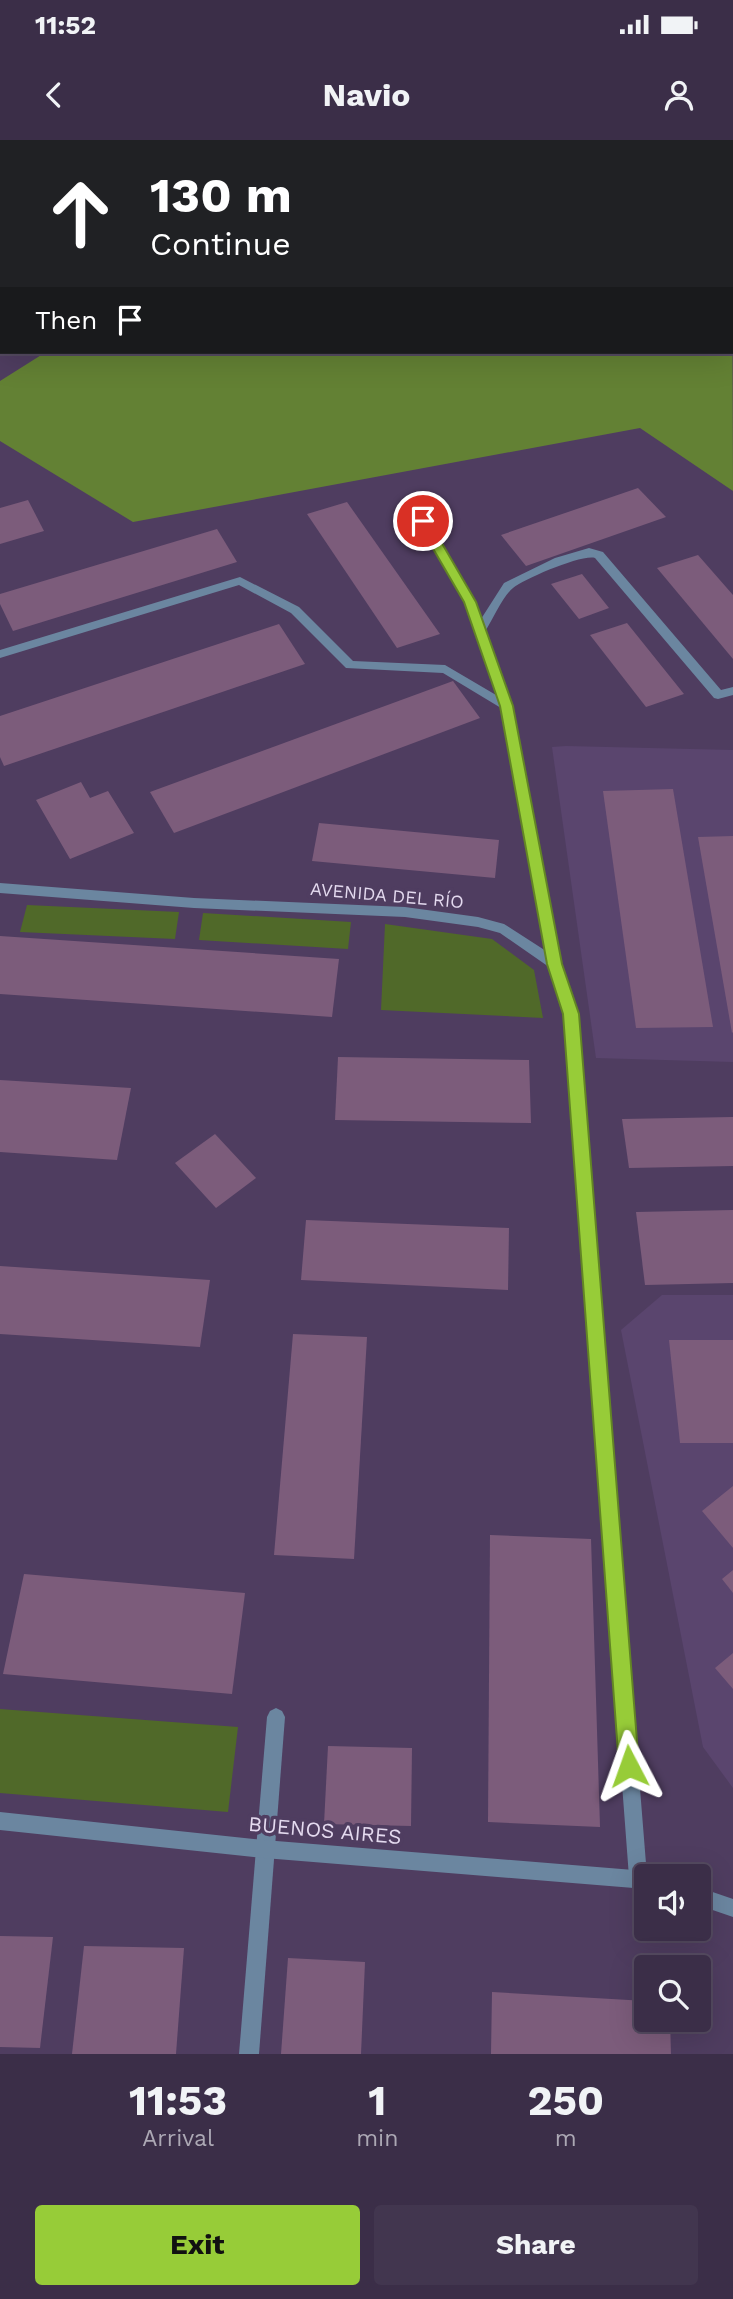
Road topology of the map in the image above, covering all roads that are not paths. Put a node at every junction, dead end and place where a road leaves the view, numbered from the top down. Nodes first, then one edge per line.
1 (423, 521) dead end
2 (480, 630) junction
3 (0, 654) edge
4 (733, 691) edge
5 (506, 706) junction
6 (0, 888) edge
7 (555, 964) junction
8 (276, 1717) dead end
9 (0, 1821) edge
10 (264, 1849) junction
11 (641, 1864) edge
12 (634, 1877) edge
13 (711, 1900) edge
14 (733, 1908) edge
15 (249, 2054) edge

1 - 2 street
2 - 4 street
2 - 5 street
3 - 5 street
5 - 7 street
6 - 7 street, AVENIDA DEL RÍO
7 - 11 street
8 - 10 street
9 - 10 street, BUENOS AIRES
10 - 12 street, BUENOS AIRES
10 - 15 street
13 - 14 street

